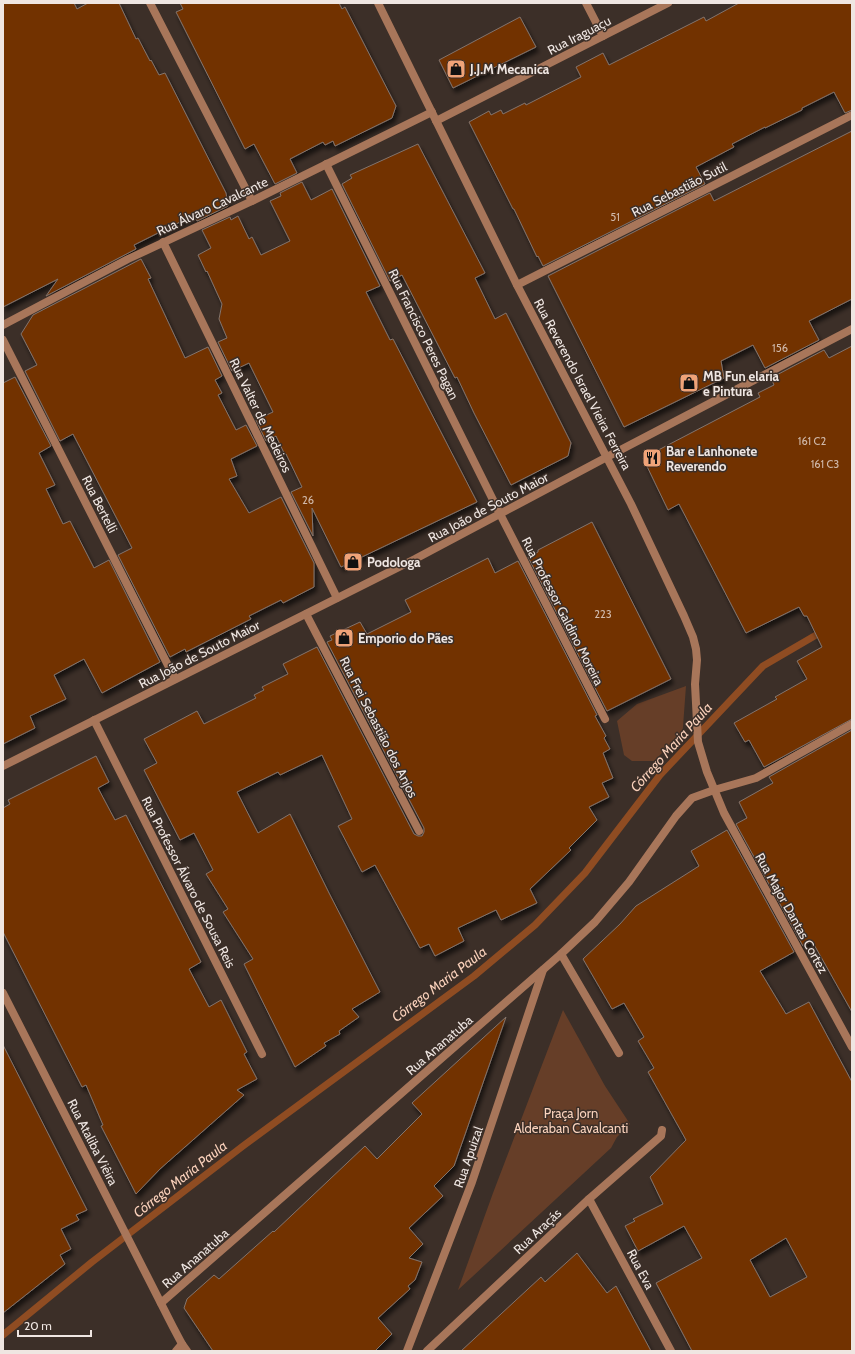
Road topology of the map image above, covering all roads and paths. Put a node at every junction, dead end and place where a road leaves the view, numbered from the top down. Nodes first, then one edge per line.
1 (150, 3) edge
2 (378, 3) edge
3 (586, 3) edge
4 (668, 3) edge
5 (603, 36) junction
6 (432, 112) junction
7 (852, 115) edge
8 (436, 121) junction
9 (326, 164) junction
10 (252, 201) junction
11 (163, 242) junction
12 (517, 285) junction
13 (3, 325) edge
14 (852, 329) edge
15 (3, 340) edge
16 (607, 457) junction
17 (500, 514) junction
18 (337, 598) junction
19 (306, 614) junction
20 (175, 679) junction
21 (605, 719) dead end
22 (94, 720) junction
23 (852, 724) edge
24 (3, 766) edge
25 (714, 790) junction
26 (419, 831) dead end
27 (561, 954) junction
28 (544, 969) junction
29 (3, 993) edge
30 (852, 1047) edge
31 (619, 1053) dead end
32 (262, 1054) dead end
33 (662, 1130) dead end
34 (589, 1199) junction
35 (161, 1303) junction
36 (185, 1348) edge
37 (176, 1351) edge
38 (407, 1351) edge
39 (427, 1351) edge
40 (671, 1351) edge

1 - 10 street
2 - 6 street, Rua Reverendo Israel Vieira Ferreira
3 - 5 street
4 - 5 street, Rua Iraguaçu
5 - 8 street, Rua Iraguaçu
6 - 8 street, Rua Reverendo Israel Vieira Ferreira
6 - 9 street, Rua Álvaro Cavalcante
7 - 12 street, Rua Sebastião Sutil
8 - 12 street, Rua Reverendo Israel Vieira Ferreira
9 - 10 street, Rua Álvaro Cavalcante
9 - 17 street, Rua Francisco Peres Pagan
10 - 11 street, Rua Álvaro Cavalcante
11 - 13 street, Rua Álvaro Cavalcante
11 - 18 street, Rua Valter de Medeiros
12 - 16 street, Rua Reverendo Israel Vieira Ferreira
14 - 16 street, Rua João de Souto Maior
15 - 20 street, Rua Bertelli
16 - 17 street, Rua João de Souto Maior
16 - 25 street, Rua Reverendo Israel Vieira Ferreira
17 - 18 street, Rua João de Souto Maior
17 - 21 street, Rua Professor Galdino Moreira
18 - 19 street, Rua João de Souto Maior
19 - 20 street, Rua João de Souto Maior
19 - 26 street, Rua Frei Sebastião dos Anjos
20 - 22 street, Rua João de Souto Maior
22 - 24 street, Rua João de Souto Maior
22 - 32 street, Rua Professor Álvaro de Sousa Reis
23 - 25 street, Rua Ananatuba
25 - 27 street, Rua Ananatuba
25 - 30 street, Rua Major Dantas Cortez
27 - 28 street, Rua Ananatuba
27 - 31 street
28 - 35 street, Rua Ananatuba
28 - 38 street, Rua Apuizal
29 - 35 street, Rua Ataliba Viêira
33 - 34 street, Rua Araçás
34 - 39 street, Rua Araçás
34 - 40 street, Rua Eva
35 - 36 street, Rua Ataliba Viêira
36 - 37 street

